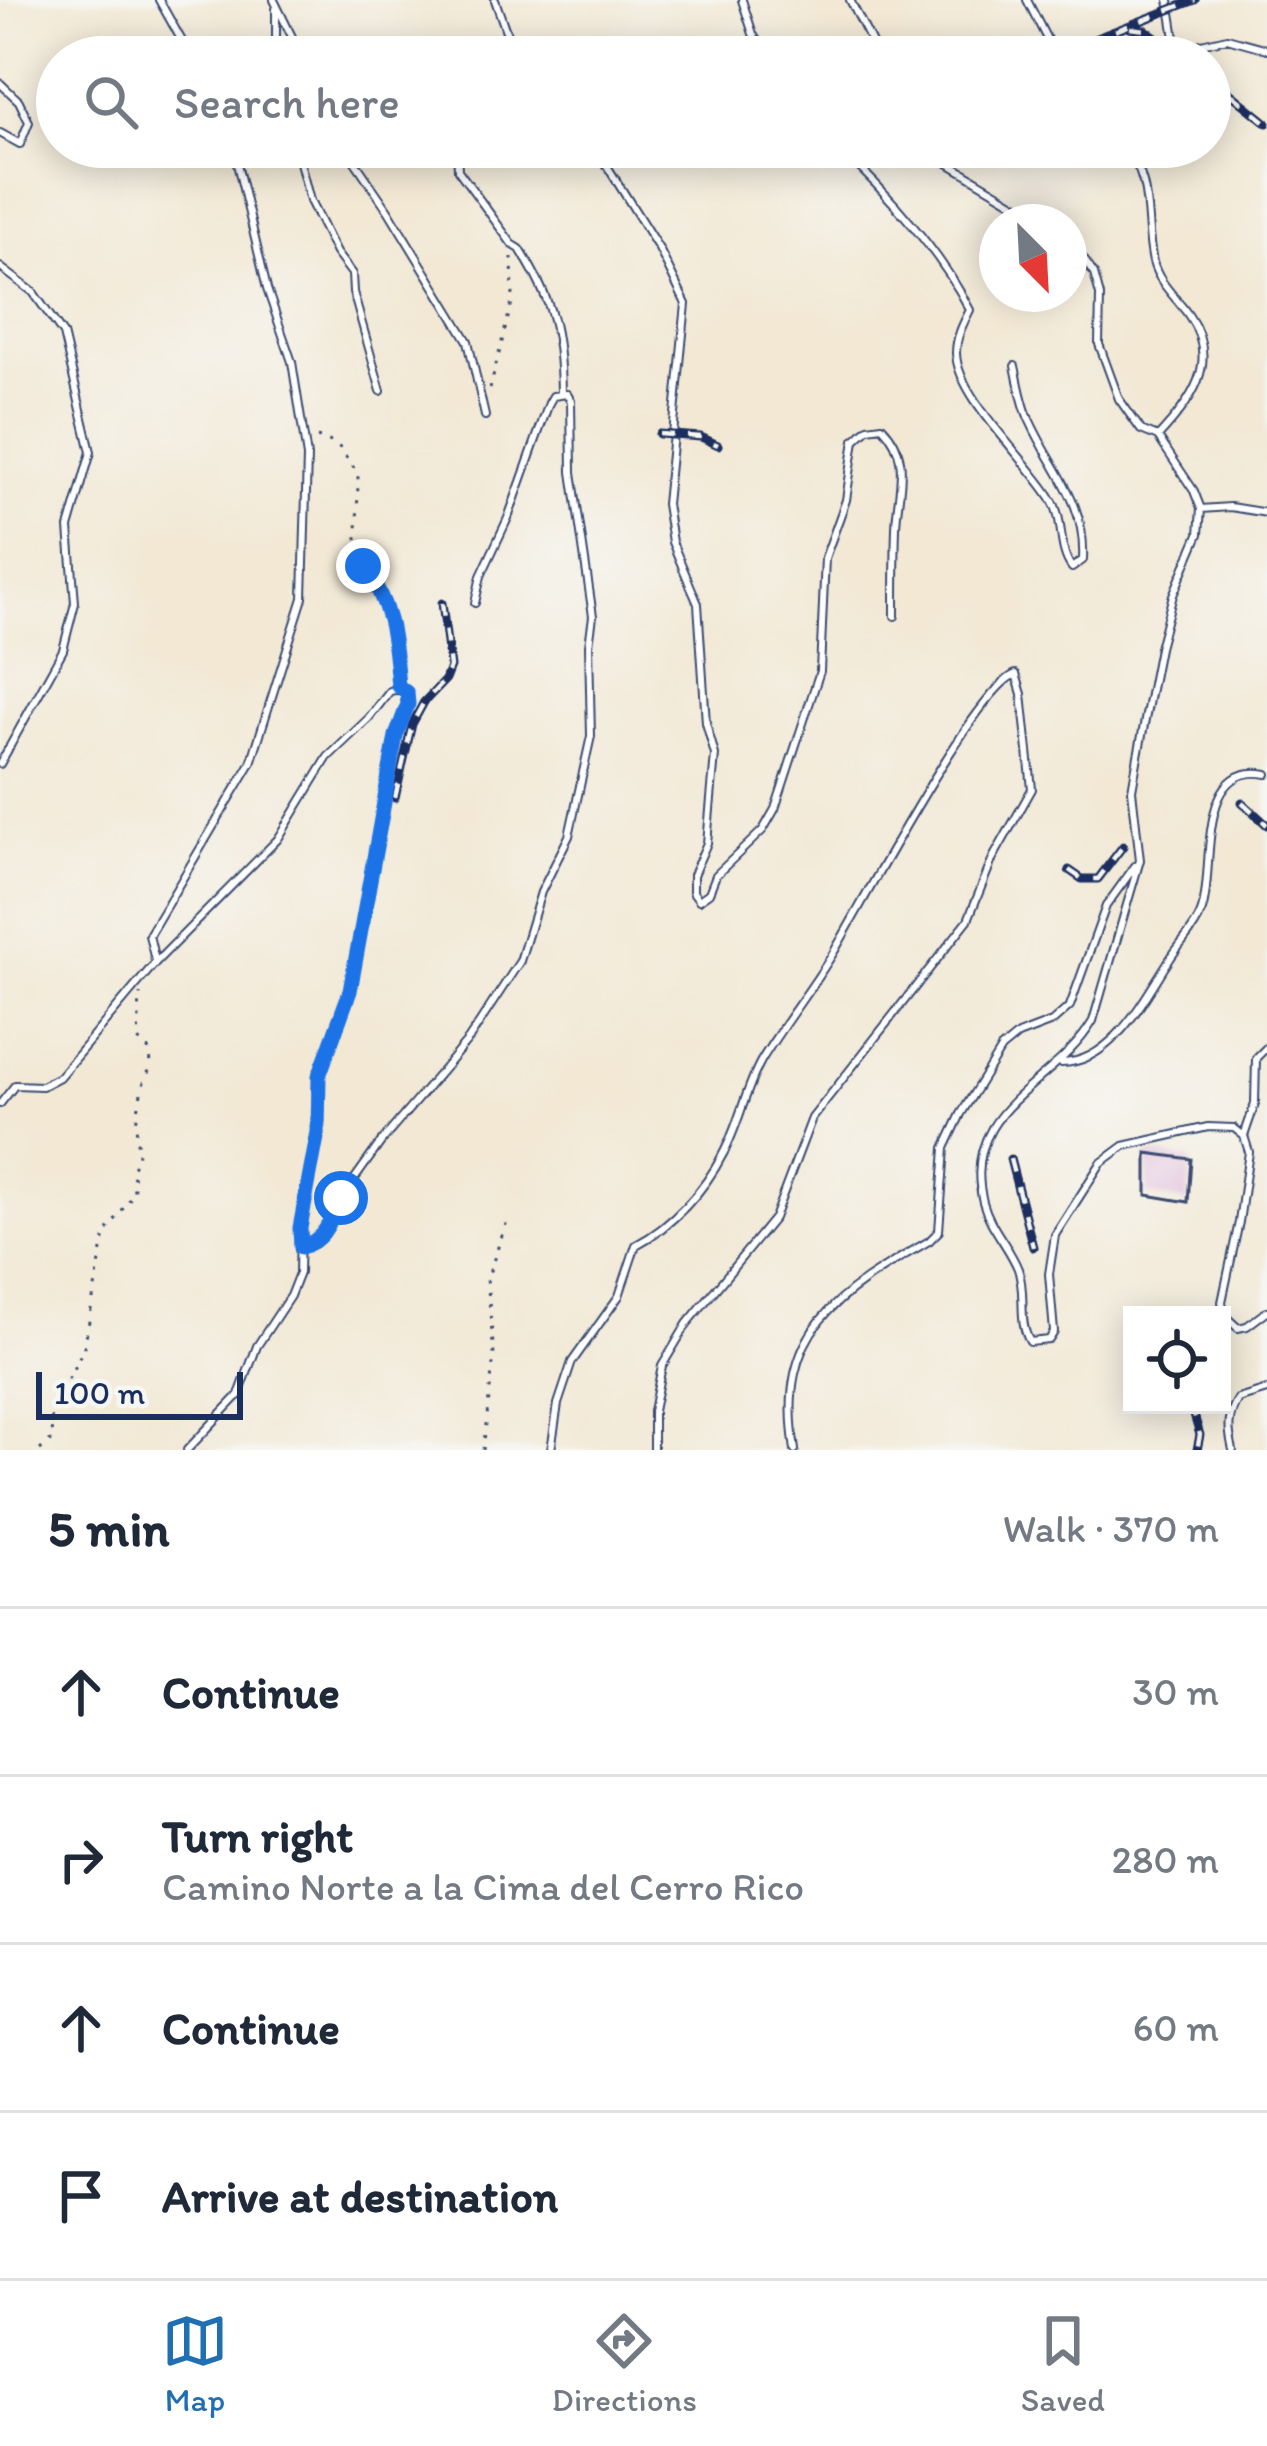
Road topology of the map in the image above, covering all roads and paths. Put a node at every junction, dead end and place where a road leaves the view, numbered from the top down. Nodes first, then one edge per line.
1 (159, 0) edge
2 (496, 0) edge
3 (742, 0) edge
4 (850, 0) edge
5 (1027, 0) edge
6 (1169, 0) edge
7 (275, 3) edge
8 (179, 36) edge
9 (276, 36) edge
10 (292, 36) edge
11 (508, 36) edge
12 (754, 36) edge
13 (868, 36) edge
14 (1045, 36) edge
15 (1174, 36) edge
16 (1231, 39) edge
17 (1267, 49) edge
18 (0, 82) edge
19 (0, 133) edge
20 (237, 168) edge
21 (301, 168) edge
22 (359, 168) edge
23 (458, 168) edge
24 (608, 168) edge
25 (857, 168) edge
26 (956, 168) edge
27 (1138, 168) edge
28 (1017, 204) edge
29 (512, 244) junction
30 (1087, 264) edge
31 (0, 267) edge
32 (1015, 366) dead end
33 (382, 391) dead end
34 (561, 393) junction
35 (485, 416) joint
36 (304, 436) junction
37 (1158, 437) junction
38 (1201, 509) junction
39 (1267, 513) edge
40 (475, 603) dead end
41 (895, 616) dead end
42 (398, 686) junction
43 (0, 764) edge
44 (1267, 774) edge
45 (1140, 860) junction
46 (155, 963) junction
47 (140, 981) junction
48 (1267, 1047) edge
49 (1058, 1063) junction
50 (0, 1104) edge
51 (1244, 1136) junction
52 (509, 1215) dead end
53 (301, 1247) junction
54 (1267, 1311) edge
55 (1267, 1390) edge
56 (40, 1450) edge
57 (187, 1450) edge
58 (483, 1450) edge
59 (551, 1450) edge
60 (653, 1450) edge
61 (796, 1450) edge
62 (1233, 1450) edge

1 - 8 lane
2 - 11 lane
3 - 12 lane
4 - 13 lane
5 - 14 lane
6 - 15 lane
7 - 9 lane
7 - 10 lane
16 - 17 lane
18 - 19 lane
20 - 36 lane
21 - 33 lane
22 - 35 lane
23 - 29 lane
24 - 41 lane
25 - 32 lane
26 - 28 lane
27 - 37 lane
29 - 34 lane
29 - 35 path
30 - 37 lane
31 - 43 lane
34 - 40 lane
34 - 53 lane
36 - 42 path
36 - 46 lane
37 - 38 lane
38 - 39 lane
38 - 45 lane
42 - 46 lane
42 - 53 lane
44 - 49 lane
45 - 49 lane
45 - 61 lane
46 - 47 lane
47 - 50 lane
47 - 56 path
48 - 51 lane
49 - 51 lane
51 - 54 lane
52 - 58 path
53 - 57 lane
55 - 62 lane
59 - 60 lane

